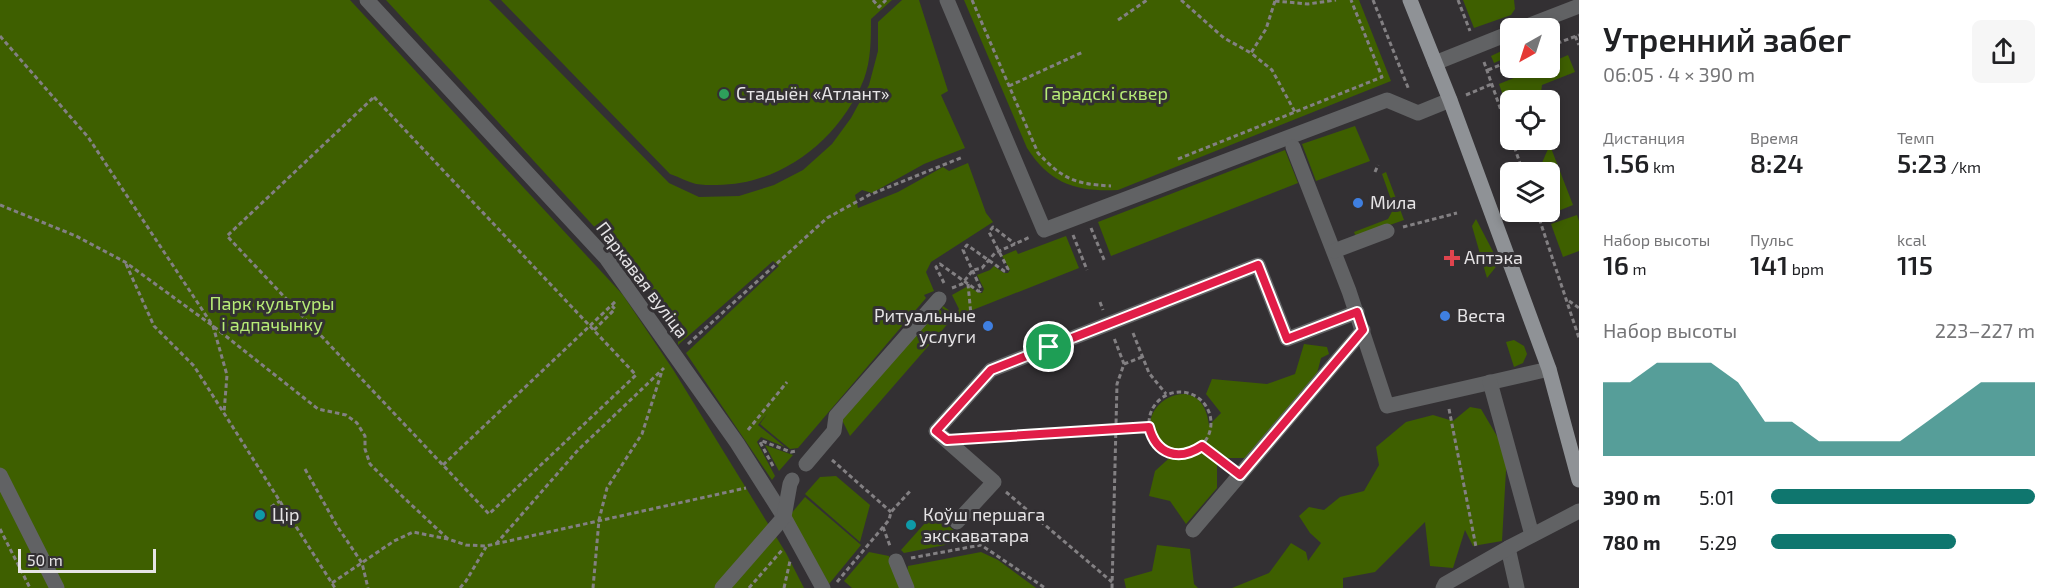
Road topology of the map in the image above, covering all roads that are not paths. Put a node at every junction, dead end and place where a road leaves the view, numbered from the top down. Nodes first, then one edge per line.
1 (367, 0) edge
2 (947, 0) edge
3 (1411, 0) edge
4 (1579, 6) edge
5 (1548, 18) edge
6 (1500, 37) edge
7 (1436, 63) junction
8 (1450, 100) junction
9 (1293, 147) dead end
10 (1387, 231) road end
11 (1334, 252) junction
12 (944, 295) road end
13 (1357, 312) junction
14 (1363, 330) junction
15 (1549, 369) junction
16 (1490, 382) junction
17 (806, 464) dead end
18 (0, 475) edge
19 (792, 480) dead end
20 (1579, 480) edge
21 (1579, 511) edge
22 (784, 517) junction
23 (957, 522) dead end
24 (1193, 530) dead end
25 (1532, 536) junction
26 (1508, 548) junction
27 (902, 560) road end
28 (1445, 587) edge
29 (57, 588) edge
30 (722, 588) edge
31 (823, 588) edge
32 (907, 588) edge
33 (1517, 588) edge

1 - 22 street, Паркавая вуліца
2 - 8 street
3 - 7 main road
4 - 5 street
6 - 7 street
7 - 8 main road
8 - 15 main road
9 - 11 street
10 - 11 street
11 - 13 street
12 - 17 street
13 - 14 street
13 - 23 street
14 - 16 street
14 - 24 street
15 - 16 street
15 - 20 main road
16 - 25 street
18 - 29 street
19 - 22 street
21 - 25 street
22 - 30 street
22 - 31 street, Паркавая вуліца
25 - 26 street
26 - 28 street
26 - 33 street
27 - 32 street

